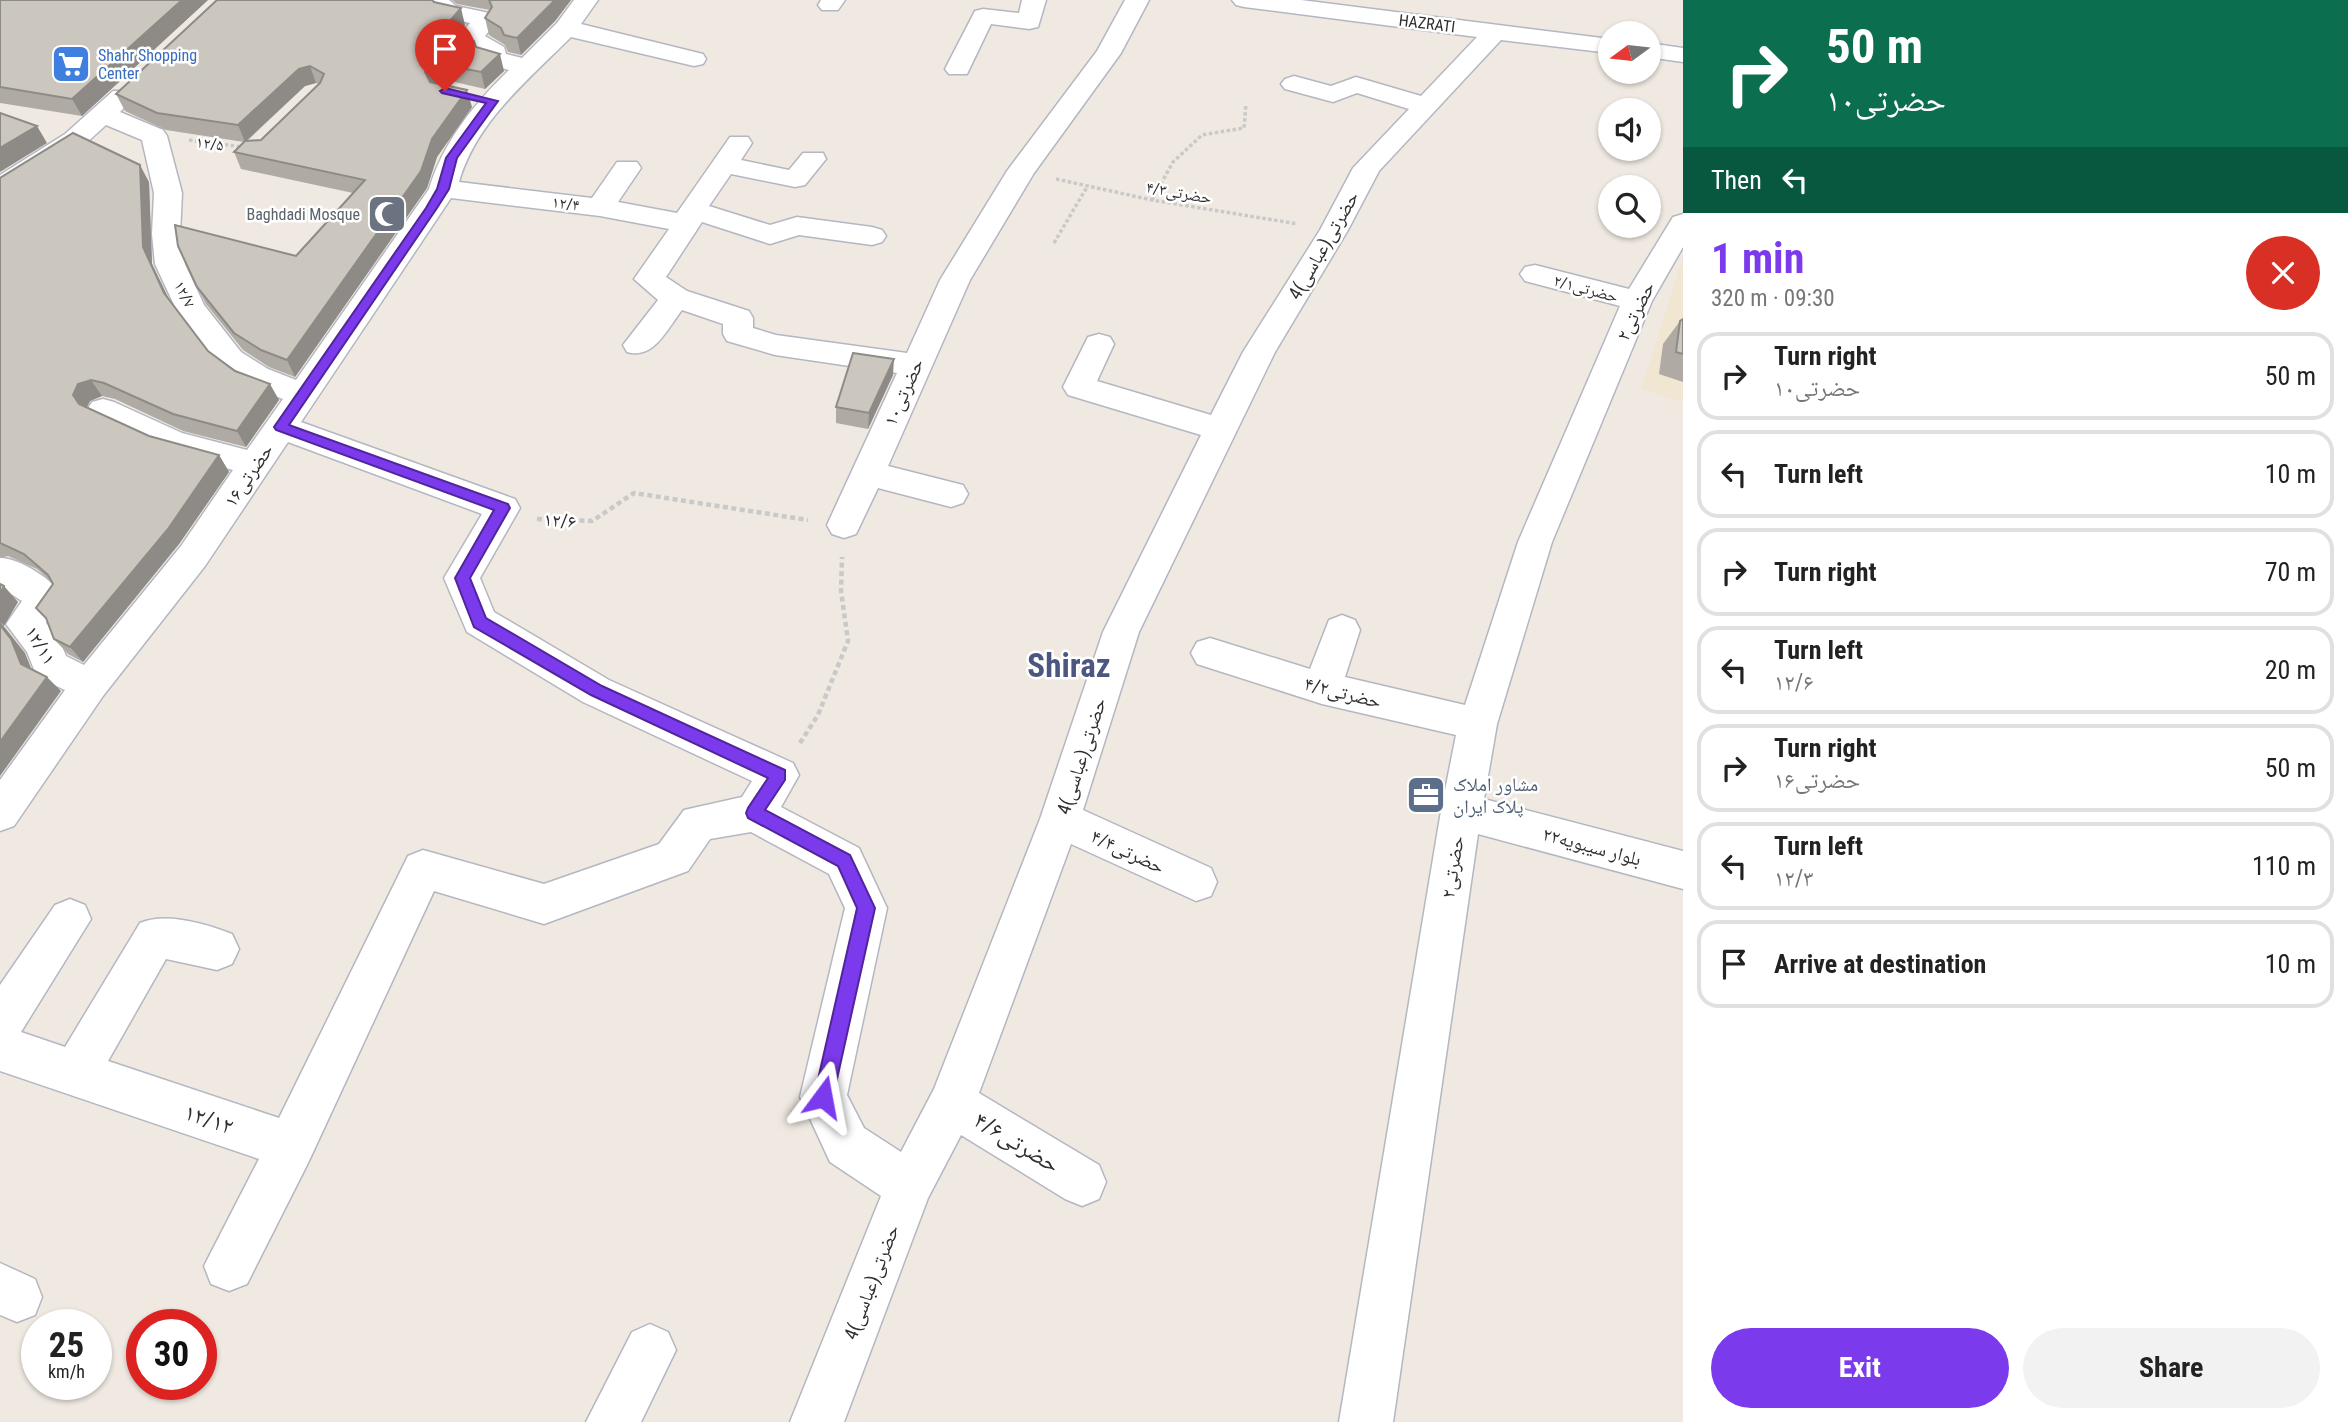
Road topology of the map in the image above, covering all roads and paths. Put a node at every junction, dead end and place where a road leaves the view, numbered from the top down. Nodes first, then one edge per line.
1 (436, 0) edge
2 (586, 0) edge
3 (1034, 0) edge
4 (1137, 0) edge
5 (1244, 0) edge
6 (1347, 0) edge
7 (1313, 4) edge
8 (1482, 21) junction
9 (566, 28) junction
10 (1598, 31) edge
11 (1661, 38) edge
12 (1683, 41) edge
13 (1598, 44) edge
14 (1661, 52) edge
15 (1683, 55) edge
16 (694, 59) dead end
17 (526, 66) junction
18 (958, 69) dead end
19 (140, 79) edge
20 (1294, 84) dead end
21 (1246, 104) dead end
22 (1424, 105) junction
23 (102, 114) junction
24 (40, 128) dead end
25 (154, 136) junction
26 (74, 140) junction
27 (244, 148) edge
28 (813, 159) dead end
29 (627, 168) dead end
30 (1021, 171) junction
31 (1087, 186) junction
32 (0, 187) edge
33 (443, 189) junction
34 (1152, 200) junction
35 (600, 207) junction
36 (690, 217) junction
37 (1683, 223) edge
38 (1334, 230) junction
39 (872, 236) dead end
40 (1054, 243) dead end
41 (1535, 274) dead end
42 (677, 298) junction
43 (1637, 301) junction
44 (1099, 344) dead end
45 (638, 345) dead end
46 (914, 365) junction
47 (306, 395) junction
48 (103, 410) dead end
49 (281, 427) junction
50 (1220, 429) junction
51 (254, 464) junction
52 (867, 473) junction
53 (951, 494) dead end
54 (503, 508) junction
55 (844, 525) junction
56 (3, 571) dead end
57 (1342, 630) dead end
58 (1210, 653) dead end
59 (90, 685) junction
60 (1322, 688) junction
61 (1478, 724) junction
62 (779, 775) junction
63 (1461, 811) junction
64 (0, 813) edge
65 (754, 813) junction
66 (1060, 820) junction
67 (1683, 870) edge
68 (1196, 882) dead end
69 (70, 919) dead end
70 (217, 949) dead end
71 (0, 1024) edge
72 (0, 1048) edge
73 (76, 1073) junction
74 (952, 1103) junction
75 (291, 1146) junction
76 (1082, 1182) dead end
77 (909, 1186) junction
78 (229, 1266) dead end
79 (650, 1350) dead end
80 (613, 1422) edge
81 (817, 1422) edge
82 (1366, 1422) edge

1 - 17 street
2 - 9 street, حضرتی۱۶
3 - 18 street
4 - 30 street, حضرتی۱۰
5 - 7 street, HAZRATI
6 - 8 street, HAZRATI
7 - 8 street, HAZRATI
8 - 10 street, HAZRATI
8 - 13 street, HAZRATI
8 - 22 street, 4حضرتی(عباسی)
9 - 16 street
9 - 17 street, حضرتی۱۶
11 - 12 street
14 - 15 street
17 - 33 street, حضرتی۱۶
19 - 23 street
20 - 22 street
21 - 34 path
22 - 38 street, 4حضرتی(عباسی)
23 - 25 street
23 - 26 street
24 - 26 street
25 - 27 path, ۱۲/۵
25 - 47 street, ۱۲/۷
26 - 32 street
28 - 36 street
29 - 35 street
30 - 31 path, حضرتی۴/۳
30 - 46 street, حضرتی۱۰
31 - 34 path, حضرتی۴/۳
31 - 40 path
33 - 35 street, ۱۲/۴
33 - 47 street, حضرتی۱۶
34 - 38 path, حضرتی۴/۳
35 - 36 street, ۱۲/۴
36 - 39 street, ۱۲/۴
36 - 42 street
37 - 43 street, حضرتی۲
38 - 50 street, 4حضرتی(عباسی)
41 - 43 street, حضرتی۲/۱
42 - 45 street
42 - 46 street
43 - 61 street, حضرتی۲
44 - 50 street
46 - 52 street, حضرتی۱۰
47 - 49 street, حضرتی۱۶
48 - 51 street
49 - 51 street, حضرتی۱۶
49 - 54 street
50 - 66 street, 4حضرتی(عباسی)
51 - 59 street, حضرتی۱۶
52 - 53 street
52 - 55 street, حضرتی۱۰
54 - 55 path, ۱۲/۶
54 - 62 street
55 - 62 path
56 - 59 street, ۱۲/۱۱
57 - 60 street
58 - 60 street, حضرتی۴/۲
59 - 64 street, حضرتی۱۶
60 - 61 street, حضرتی۴/۲
61 - 63 street, حضرتی۲
62 - 65 street
63 - 67 street, بلوار سیبویه۲۲
63 - 82 street, حضرتی۲
65 - 75 street
65 - 77 street
66 - 68 street, حضرتی۴/۴
66 - 74 street, 4حضرتی(عباسی)
69 - 71 street
70 - 73 street
72 - 73 street, ۱۲/۱۲
73 - 75 street, ۱۲/۱۲
74 - 76 street, حضرتی۴/۶
74 - 77 street, 4حضرتی(عباسی)
75 - 78 street
77 - 81 street, 4حضرتی(عباسی)
79 - 80 street

